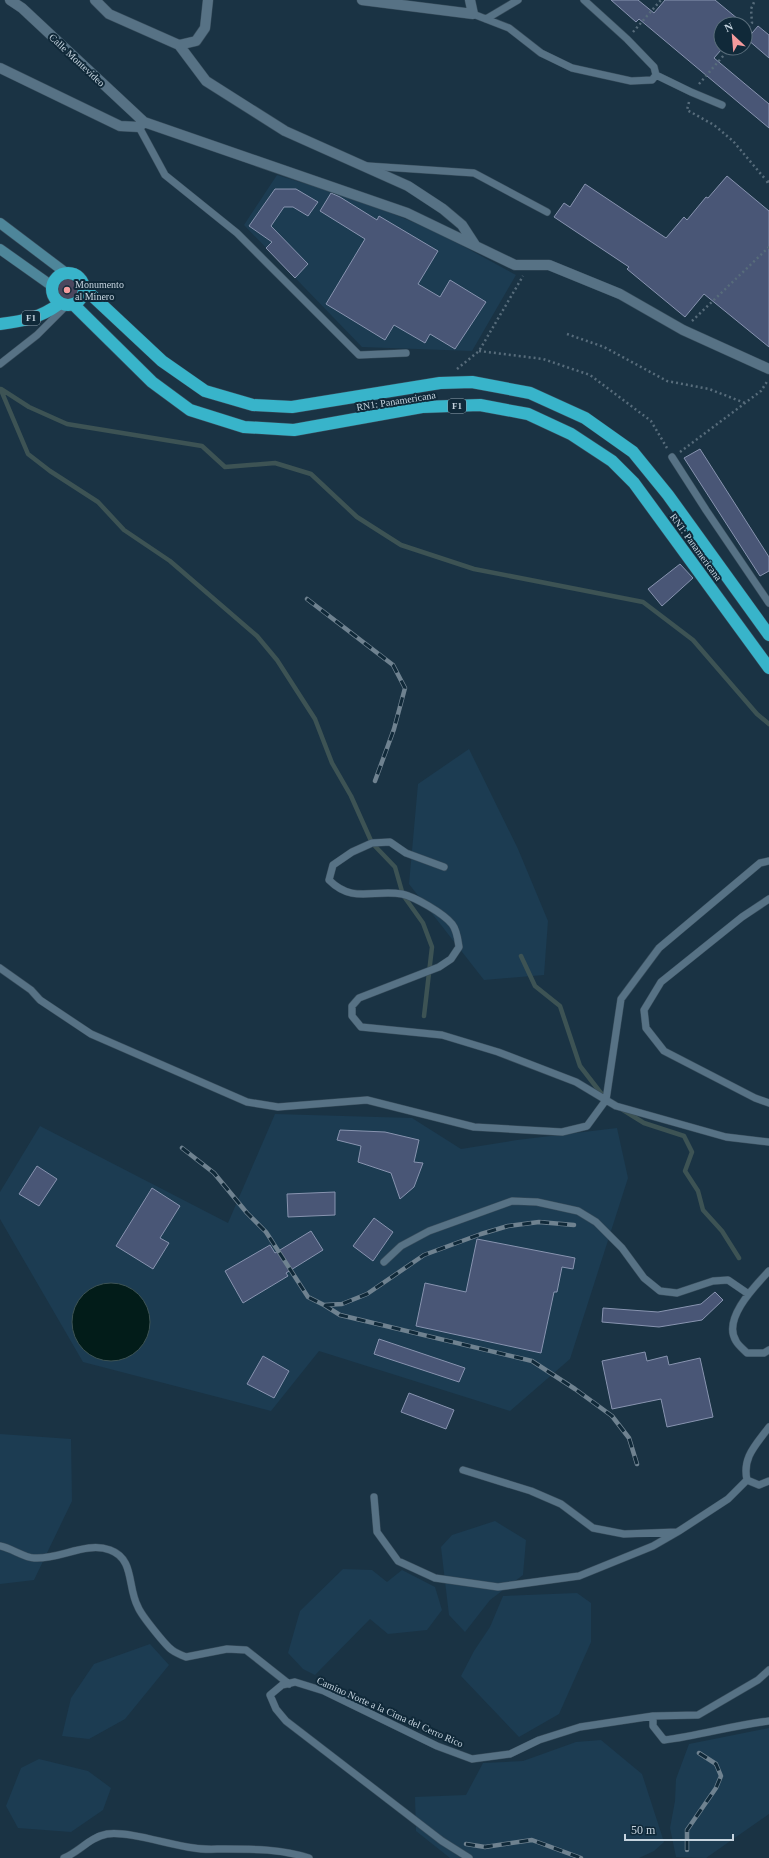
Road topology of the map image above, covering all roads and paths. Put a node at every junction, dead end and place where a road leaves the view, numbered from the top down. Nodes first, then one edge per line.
1 (10, 0) edge
2 (95, 0) edge
3 (208, 0) edge
4 (362, 0) edge
5 (470, 0) edge
6 (518, 0) edge
7 (584, 0) edge
8 (661, 0) edge
9 (755, 0) edge
10 (473, 14) junction
11 (752, 16) edge
12 (486, 19) junction
13 (628, 39) junction
14 (179, 45) junction
15 (723, 56) edge
16 (0, 68) edge
17 (656, 75) junction
18 (691, 92) junction
19 (722, 105) dead end
20 (141, 124) junction
21 (364, 166) junction
22 (768, 181) edge
23 (769, 185) edge
24 (547, 212) dead end
25 (0, 223) edge
26 (476, 246) junction
27 (769, 247) edge
28 (0, 249) edge
29 (529, 265) junction
30 (66, 273) junction
31 (52, 286) junction
32 (84, 288) junction
33 (66, 305) junction
34 (0, 324) edge
35 (683, 330) junction
36 (567, 334) dead end
37 (479, 351) junction
38 (406, 353) dead end
39 (0, 364) edge
40 (769, 369) edge
41 (769, 378) edge
42 (440, 383) junction
43 (745, 404) junction
44 (672, 457) junction
45 (769, 603) edge
46 (769, 635) edge
47 (769, 668) edge
48 (769, 861) edge
49 (444, 867) dead end
50 (769, 899) edge
51 (0, 968) edge
52 (606, 1100) junction
53 (769, 1103) edge
54 (769, 1142) edge
55 (384, 1262) dead end
56 (769, 1271) edge
57 (747, 1293) junction
58 (769, 1350) edge
59 (769, 1427) edge
60 (463, 1470) dead end
61 (746, 1480) junction
62 (769, 1481) edge
63 (374, 1498) dead end
64 (679, 1531) junction
65 (0, 1546) edge
66 (769, 1670) edge
67 (289, 1684) junction
68 (653, 1716) junction
69 (769, 1721) edge
70 (64, 1858) edge
71 (309, 1858) edge
72 (469, 1858) edge

1 - 20 street, Calle Montevideo
2 - 14 street
3 - 14 street
4 - 10 street
5 - 10 street
6 - 12 lane
7 - 13 lane
8 - 13 path
9 - 11 path
10 - 12 lane
12 - 17 lane
13 - 17 lane
14 - 21 street
15 - 18 path
16 - 20 street
17 - 18 lane
18 - 19 lane
18 - 22 path
20 - 26 street
20 - 38 lane
21 - 24 lane
21 - 26 street
22 - 23 path
25 - 30 main road
26 - 29 street
27 - 35 path
28 - 31 main road
29 - 35 street
29 - 37 path
30 - 31 highway
30 - 32 highway
31 - 33 highway
32 - 33 highway
32 - 42 highway, RN1: Panamericana
33 - 34 highway, F1
33 - 39 lane
33 - 47 highway, RN1: Panamericana / F1
35 - 40 street
36 - 43 path
37 - 42 path
37 - 44 path
41 - 43 path
42 - 46 highway, RN1: Panamericana
43 - 44 path
44 - 45 lane
48 - 52 lane
49 - 52 lane
50 - 53 lane
51 - 52 lane
52 - 54 lane
55 - 57 lane
56 - 57 lane
57 - 58 lane
59 - 61 lane
60 - 64 lane
61 - 62 lane
61 - 64 lane
63 - 64 lane
65 - 67 lane
66 - 68 lane, Camino Norte a la Cima del Cerro Rico
67 - 68 lane, Camino Norte a la Cima del Cerro Rico
67 - 72 lane
68 - 69 lane
70 - 71 lane

